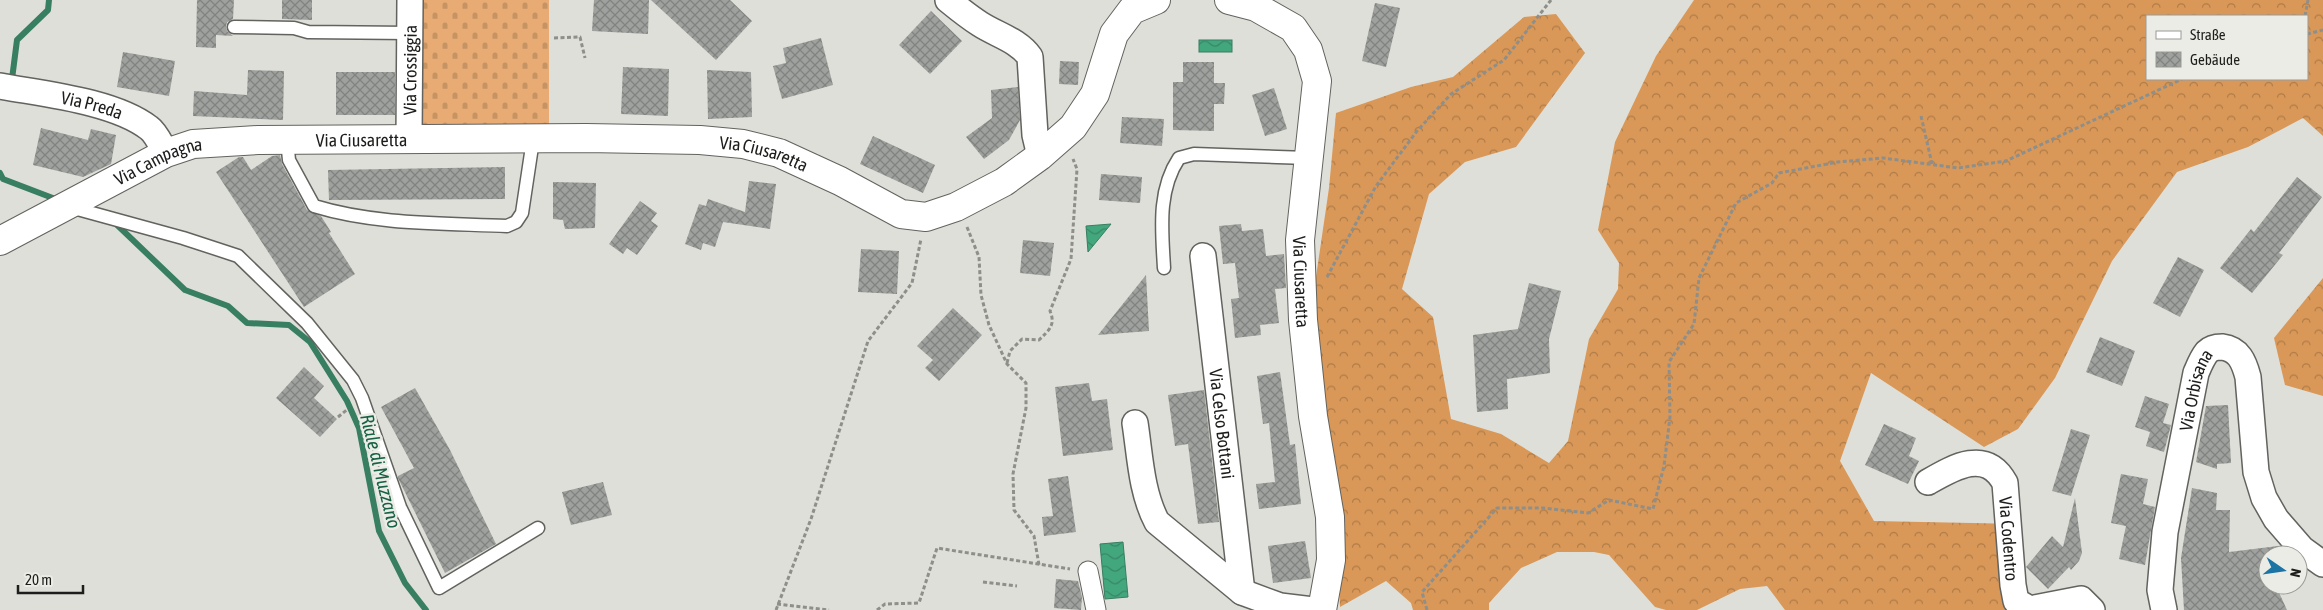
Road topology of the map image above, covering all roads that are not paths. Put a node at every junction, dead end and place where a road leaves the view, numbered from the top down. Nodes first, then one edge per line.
1 (410, 0) edge
2 (948, 0) edge
3 (1156, 0) edge
4 (1229, 0) edge
5 (1257, 4) edge
6 (234, 27) dead end
7 (410, 33) junction
8 (0, 86) edge
9 (258, 140) joint
10 (287, 140) junction
11 (409, 140) junction
12 (533, 140) junction
13 (1049, 148) junction
14 (166, 153) junction
15 (1308, 158) junction
16 (65, 206) junction
17 (0, 241) edge
18 (1203, 256) dead end
19 (1164, 268) dead end
20 (1135, 423) dead end
21 (1928, 482) dead end
22 (538, 528) dead end
23 (2323, 564) edge
24 (1088, 571) road end
25 (1242, 592) junction
26 (1096, 610) edge
27 (1313, 610) edge
28 (1322, 610) edge
29 (2092, 610) edge
30 (2164, 610) edge

1 - 7 street, Via Crossiggia
2 - 13 street
3 - 13 street, Via Ciusaretta
4 - 5 street, Via Ciusaretta
5 - 15 street, Via Ciusaretta
6 - 7 lane
7 - 11 street, Via Crossiggia
8 - 14 street, Via Preda
9 - 10 street, Via Ciusaretta
9 - 14 street, Via Campagna
10 - 11 street, Via Ciusaretta
10 - 12 lane
11 - 12 street, Via Ciusaretta
12 - 13 street, Via Ciusaretta
14 - 16 street, Via Campagna
15 - 19 lane
15 - 28 street, Via Ciusaretta
16 - 17 street, Via Campagna
16 - 22 lane
18 - 25 street, Via Celso Bottani
20 - 25 street
21 - 29 street, Via Codentro
23 - 30 street, Via Orbisana
24 - 26 street
25 - 27 street

